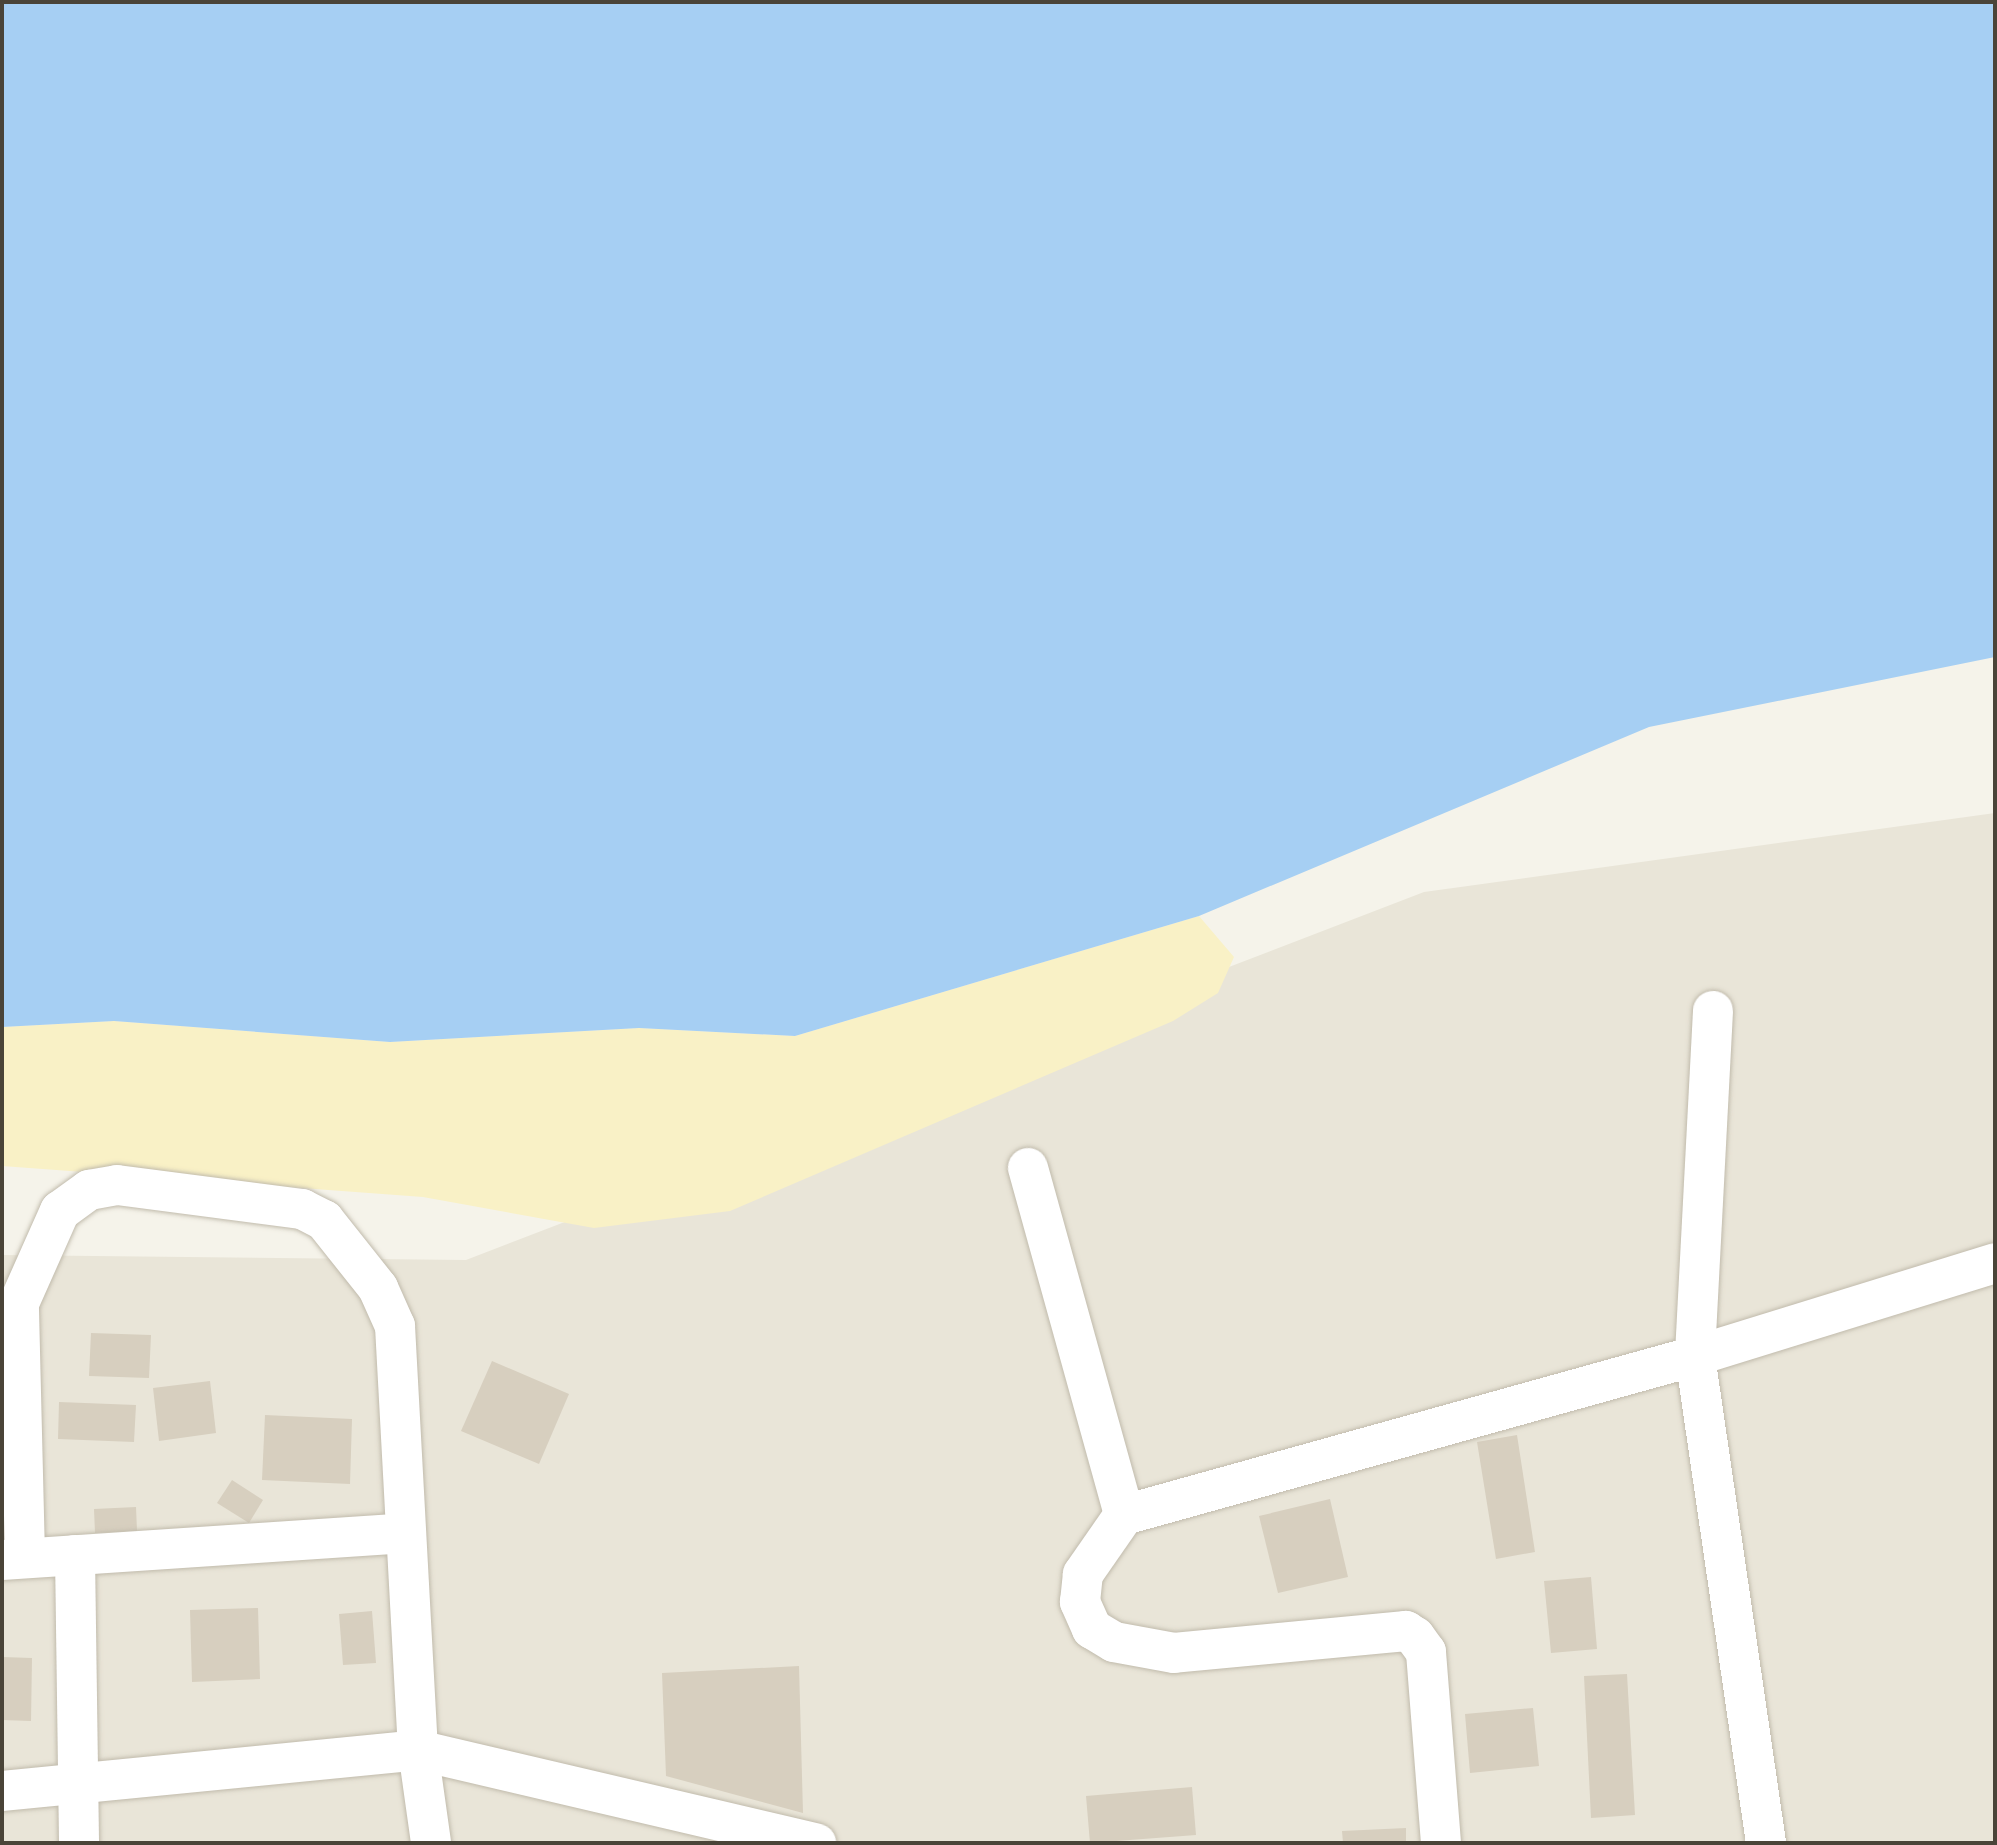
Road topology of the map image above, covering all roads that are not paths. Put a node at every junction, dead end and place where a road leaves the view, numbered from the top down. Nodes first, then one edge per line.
1 (1713, 1011) dead end
2 (1028, 1168) dead end
3 (1995, 1263) edge
4 (1695, 1356) junction
5 (1124, 1515) junction
6 (405, 1533) junction
7 (75, 1555) junction
8 (14, 1558) edge
9 (418, 1750) junction
10 (76, 1782) junction
11 (2, 1791) edge
12 (79, 1843) edge
13 (431, 1843) edge
14 (816, 1843) edge
15 (1441, 1843) edge
16 (1766, 1843) edge

1 - 4 street
2 - 5 street
3 - 4 street
4 - 5 street
4 - 16 street
5 - 15 street
6 - 7 street
6 - 8 street
6 - 9 street
7 - 8 street
7 - 10 street
9 - 10 street
9 - 13 street
9 - 14 street
10 - 11 street
10 - 12 street

